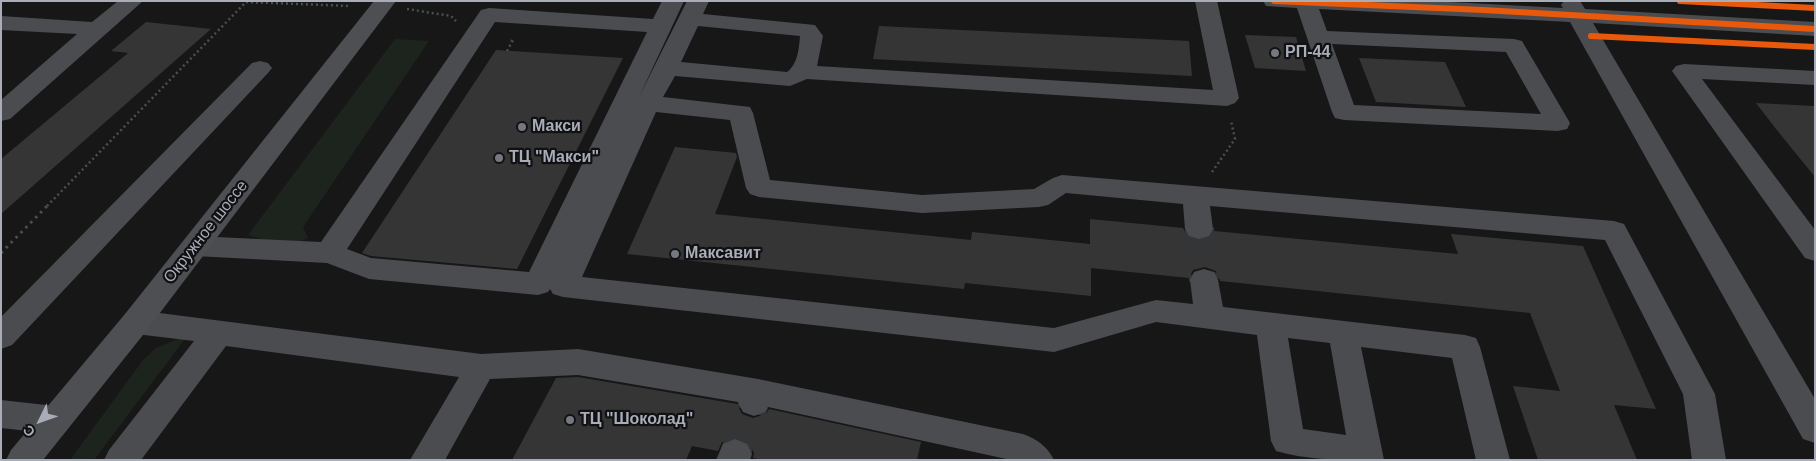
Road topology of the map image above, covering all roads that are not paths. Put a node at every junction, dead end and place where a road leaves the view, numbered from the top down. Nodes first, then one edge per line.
1 (132, 1) edge
2 (385, 1) edge
3 (1206, 1) edge
4 (1274, 1) edge
5 (1306, 3) junction
6 (1480, 6) edge
7 (494, 8) edge
8 (1575, 9) edge
9 (694, 10) edge
10 (667, 14) edge
11 (1, 23) edge
12 (96, 29) junction
13 (1815, 29) edge
14 (1318, 37) junction
15 (260, 68) dead end
16 (667, 68) junction
17 (803, 72) junction
18 (755, 76) junction
19 (1815, 78) edge
20 (648, 103) junction
21 (1, 113) edge
22 (741, 113) junction
23 (1196, 195) junction
24 (1199, 229) tunnel mouth
25 (195, 246) junction
26 (1815, 251) edge
27 (329, 253) junction
28 (1204, 280) tunnel mouth
29 (1210, 317) junction
30 (136, 322) junction
31 (1271, 324) junction
32 (218, 333) junction
33 (1342, 333) junction
34 (1, 337) edge
35 (481, 367) junction
36 (1, 414) edge
37 (55, 420) junction
38 (1815, 429) edge
39 (1366, 456) edge
40 (23, 460) edge
41 (121, 460) edge
42 (427, 460) edge
43 (1037, 460) edge
44 (1493, 460) edge
45 (1709, 460) edge

1 - 12 street
2 - 25 main road, Окружное шоссе
3 - 17 street
4 - 5 street
5 - 6 street
5 - 14 street
6 - 8 street
7 - 10 street
7 - 27 street
8 - 13 street
8 - 38 street
9 - 16 street
9 - 17 street
10 - 27 street
11 - 12 street
12 - 21 street
14 - 14 street
15 - 34 street
16 - 18 street
16 - 20 street
17 - 18 street
18 - 22 street
19 - 26 street
20 - 22 street
20 - 29 street
22 - 23 street
23 - 24 street
23 - 45 street
25 - 27 street
25 - 30 main road, Окружное шоссе
28 - 29 street
29 - 31 street
30 - 32 street
30 - 37 main road, Окружное шоссе
31 - 33 street
31 - 39 street
32 - 35 street
32 - 41 street
33 - 39 street
33 - 44 street
35 - 42 street
35 - 43 street
36 - 37 street
37 - 40 main road, Окружное шоссе

